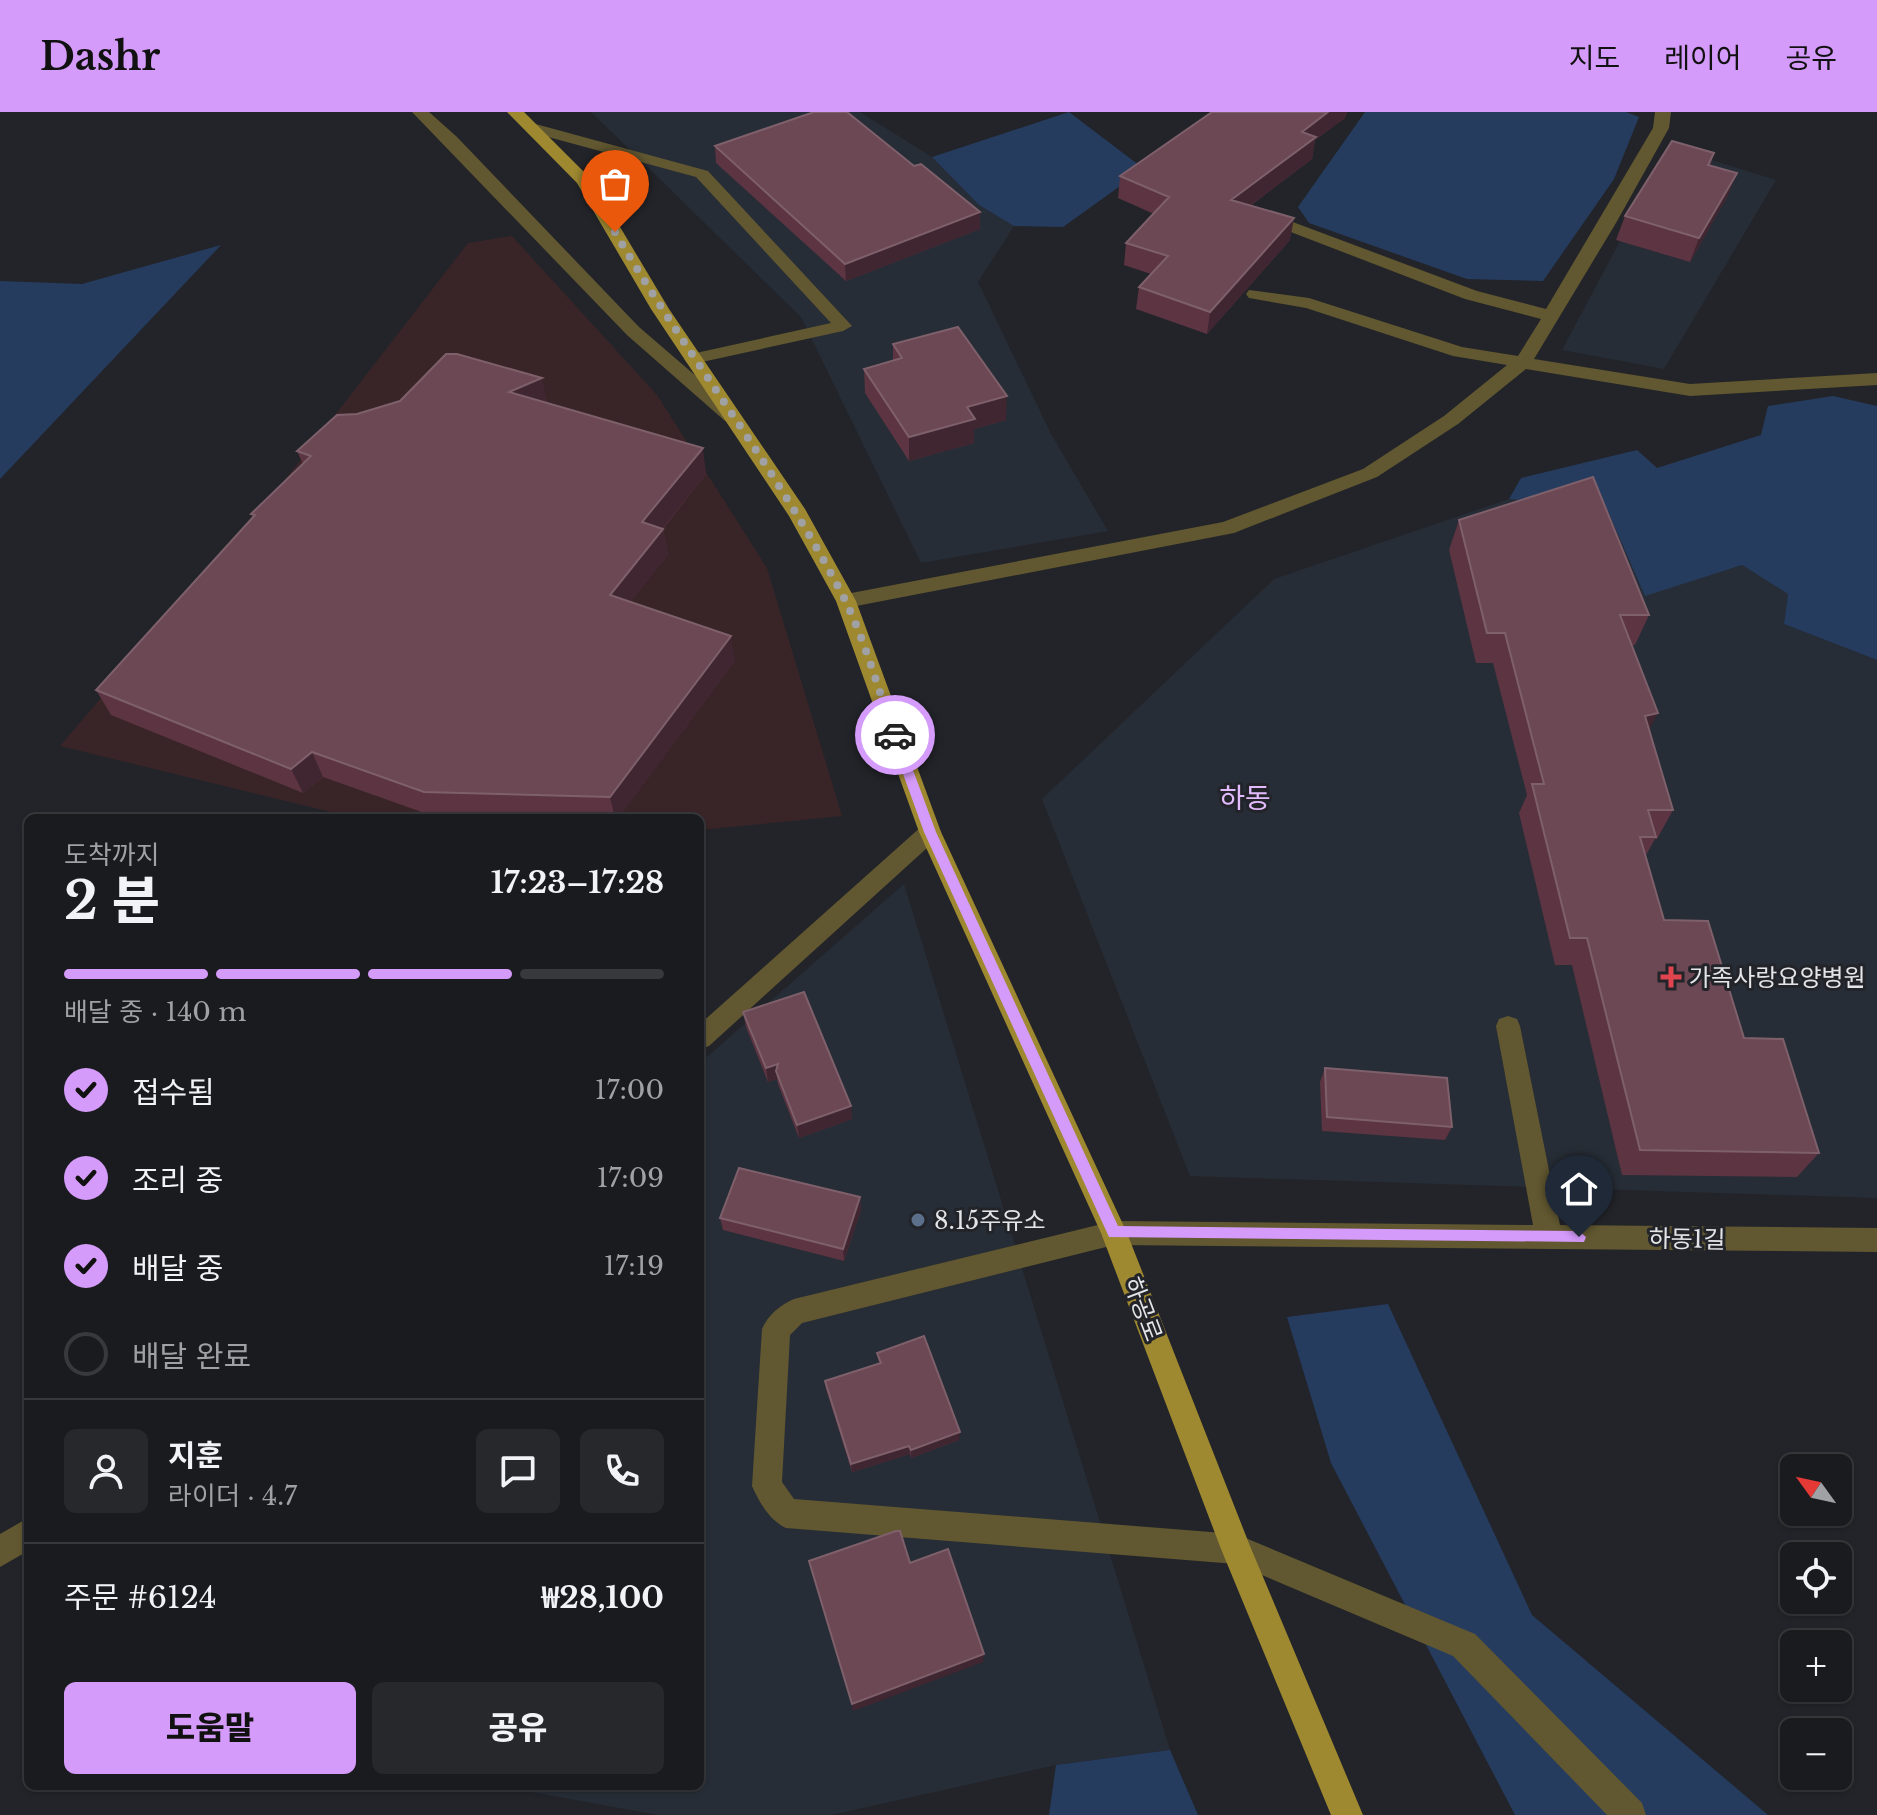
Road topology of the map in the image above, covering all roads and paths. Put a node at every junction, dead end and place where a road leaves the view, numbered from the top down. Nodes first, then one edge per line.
1 (420, 112) edge
2 (1663, 112) edge
3 (523, 120) edge
4 (1262, 216) edge
5 (1255, 294) edge
6 (1551, 316) junction
7 (693, 359) junction
8 (1523, 362) junction
9 (1877, 379) edge
10 (1840, 381) junction
11 (1877, 392) edge
12 (732, 417) junction
13 (846, 601) junction
14 (930, 832) junction
15 (1508, 1026) dead end
16 (704, 1035) edge
17 (1114, 1233) junction
18 (1549, 1237) junction
19 (1877, 1240) edge
20 (24, 1536) edge
21 (1236, 1549) junction
22 (0, 1552) edge
23 (1347, 1815) edge
24 (1630, 1815) edge

1 - 12 street
2 - 6 street
3 - 7 main road, 하공로
3 - 7 street
4 - 6 street
5 - 8 street
6 - 8 street
7 - 12 main road, 하공로
8 - 10 street
8 - 13 street
9 - 10 street
10 - 11 street
12 - 13 main road, 하공로
13 - 14 main road, 하공로
14 - 16 street
14 - 17 main road, 하공로
15 - 18 street
17 - 18 street, 하동1길
17 - 21 main road, 하공로
17 - 21 street, 하동1길
18 - 19 street, 하동1길
20 - 22 street
21 - 23 main road, 하공로
21 - 24 street

